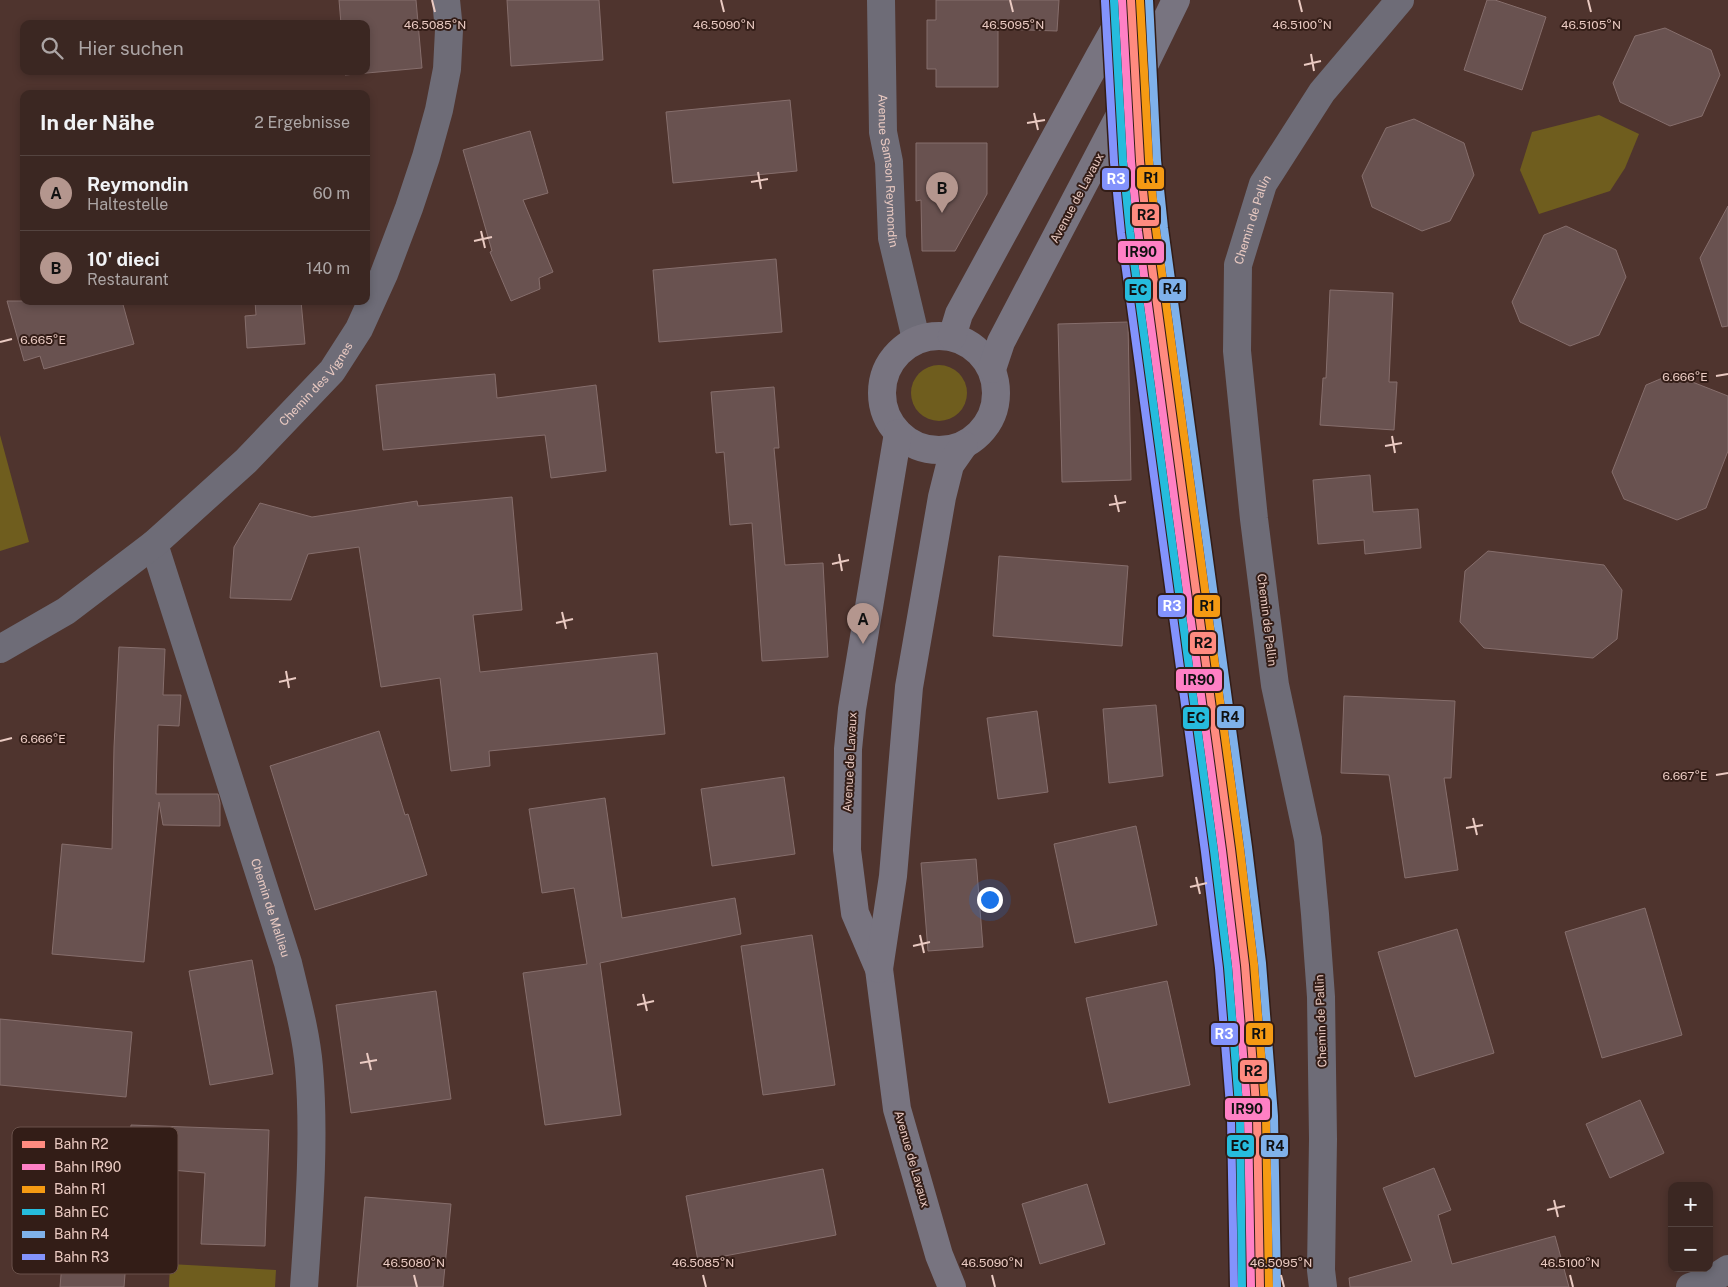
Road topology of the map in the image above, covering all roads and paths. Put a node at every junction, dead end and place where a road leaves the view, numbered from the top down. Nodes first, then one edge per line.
1 (446, 0) edge
2 (881, 0) edge
3 (1131, 0) edge
4 (1176, 0) edge
5 (1400, 0) edge
6 (370, 305) edge
7 (370, 305) edge
8 (952, 336) junction
9 (916, 339) junction
10 (992, 369) junction
11 (898, 433) junction
12 (964, 445) junction
13 (154, 544) junction
14 (0, 649) edge
15 (879, 969) junction
16 (1728, 1269) edge
17 (304, 1287) edge
18 (952, 1287) edge
19 (1323, 1287) edge
20 (1690, 1287) edge

1 - 6 street, Chemin des Vignes
2 - 9 street, Avenue Samson Reymondin
3 - 8 main road
4 - 10 main road, Avenue de Lavaux
5 - 19 street, Chemin de Pallin
7 - 13 street, Chemin des Vignes
8 - 9 main road
8 - 10 main road
9 - 11 main road
10 - 12 main road
11 - 12 main road
11 - 15 main road, Avenue de Lavaux
12 - 15 main road, Avenue de Lavaux
13 - 14 street, Chemin des Vignes
13 - 17 street, Chemin de Mallieu
15 - 18 main road, Avenue de Lavaux
16 - 20 street

